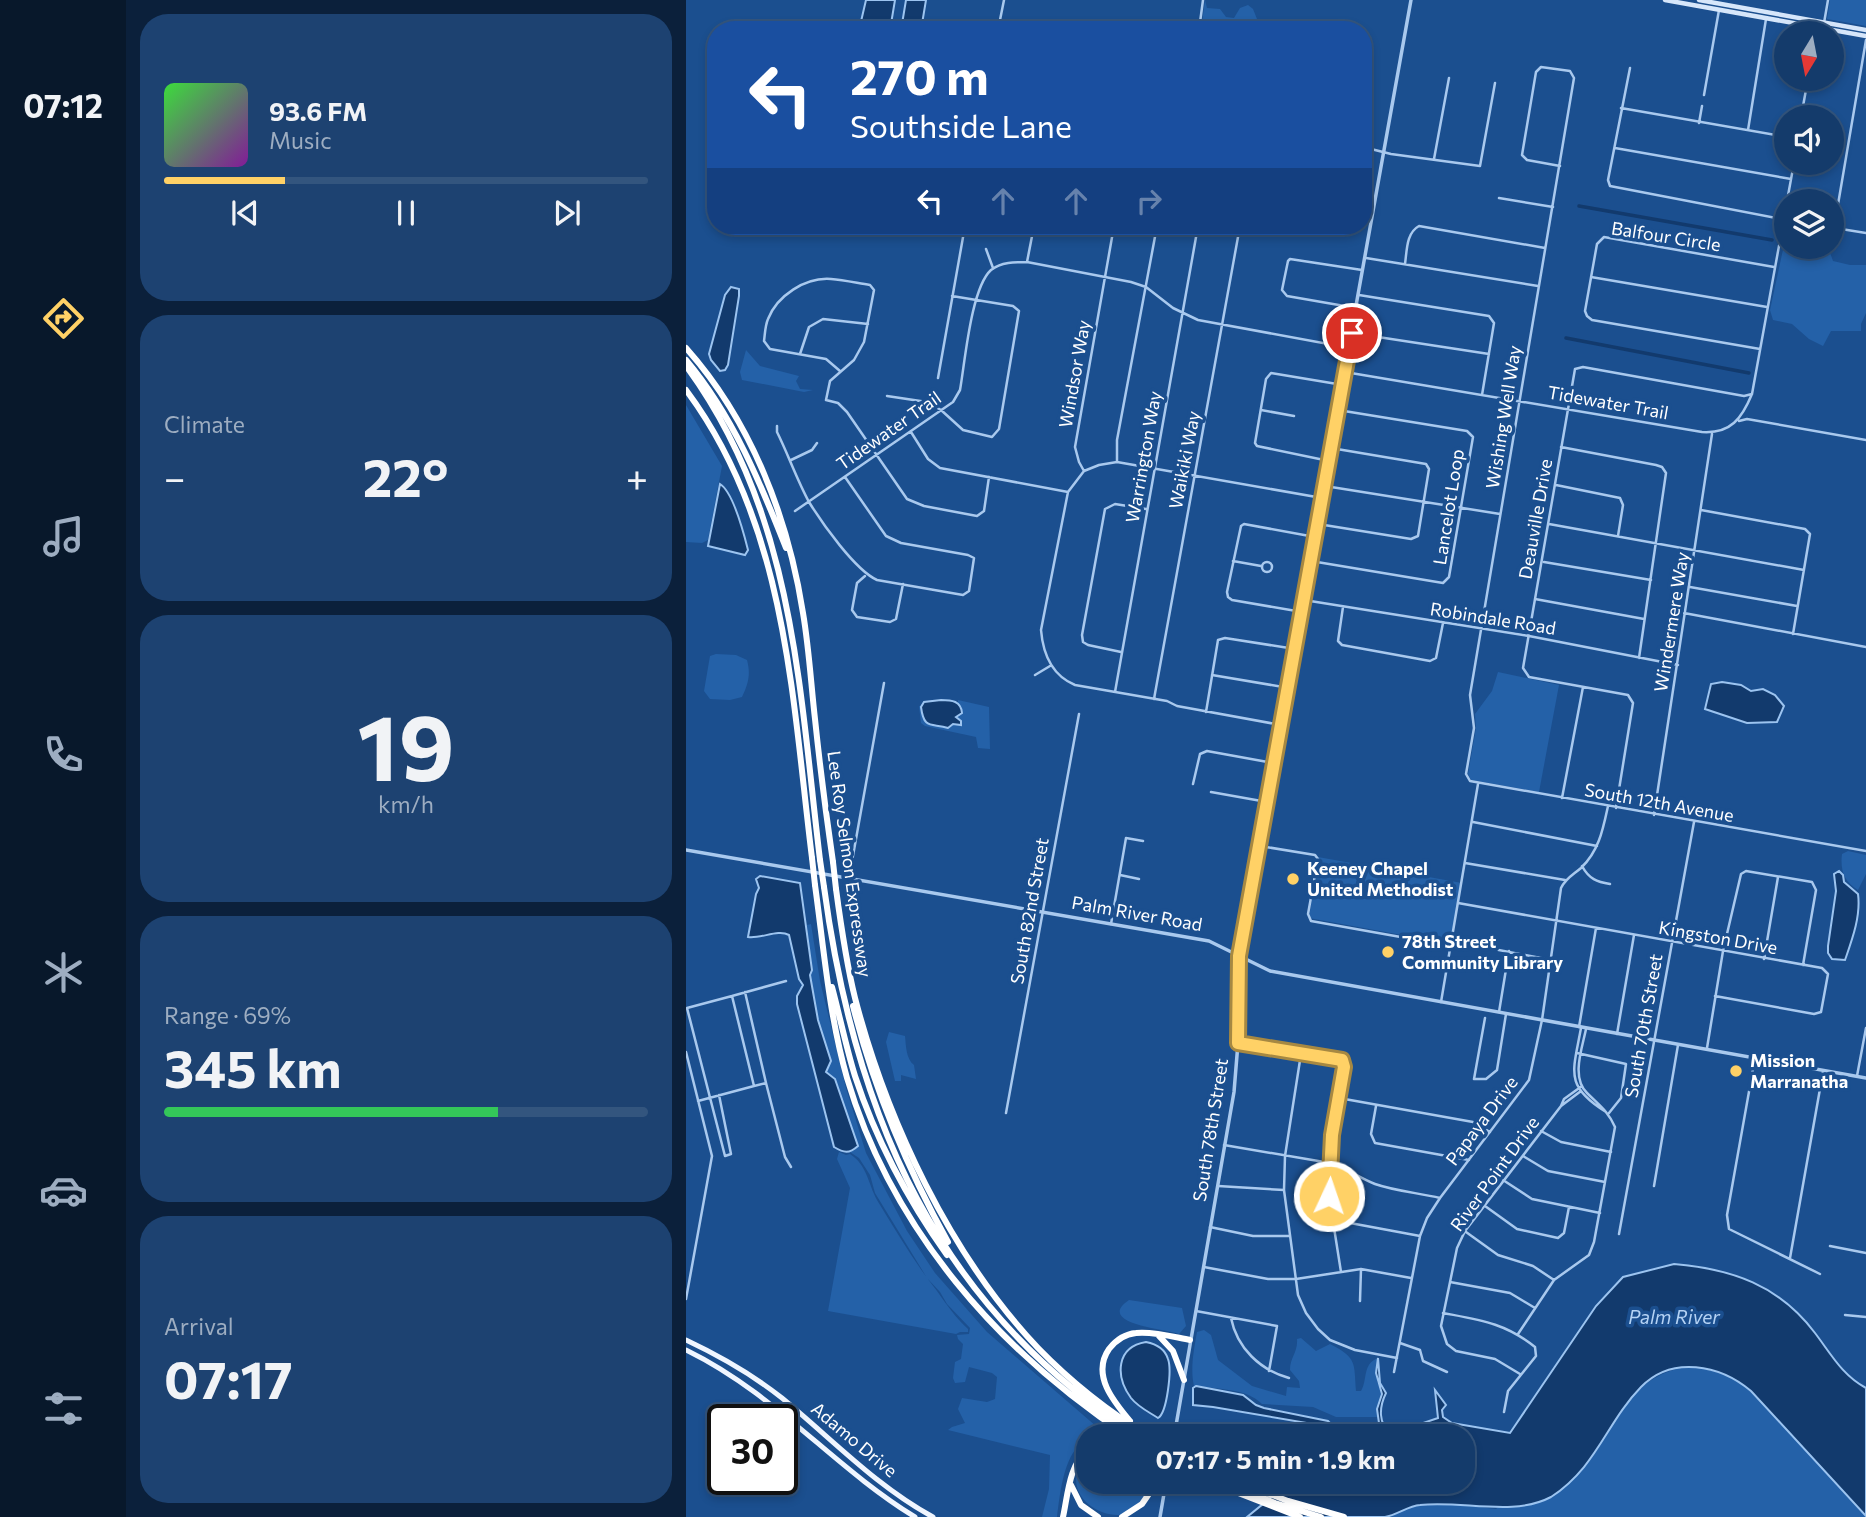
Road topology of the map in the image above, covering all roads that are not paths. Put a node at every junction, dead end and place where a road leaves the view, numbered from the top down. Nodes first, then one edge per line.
1 (1003, 0) edge
2 (1203, 0) edge
3 (1411, 0) edge
4 (1665, 0) edge
5 (1699, 0) edge
6 (1828, 0) edge
7 (1719, 10) junction
8 (1766, 19) junction
9 (1000, 21) edge
10 (1200, 21) edge
11 (1779, 21) edge
12 (1792, 21) edge
13 (1821, 21) edge
14 (1844, 29) edge
15 (1866, 30) edge
16 (1844, 33) edge
17 (1866, 38) edge
18 (1630, 68) dead end
19 (1449, 78) dead end
20 (1494, 83) dead end
21 (1704, 94) dead end
22 (1702, 106) dead end
23 (1621, 108) junction
24 (1699, 123) junction
25 (1748, 130) junction
26 (1774, 135) edge
27 (1614, 148) junction
28 (1372, 149) edge
29 (1384, 152) junction
30 (1434, 159) junction
31 (1560, 166) junction
32 (1792, 175) edge
33 (1791, 179) junction
34 (1789, 189) edge
35 (1840, 189) edge
36 (1499, 198) dead end
37 (1553, 207) junction
38 (1774, 217) edge
39 (1372, 223) edge
40 (1844, 230) edge
41 (1866, 233) edge
42 (962, 235) edge
43 (1032, 235) edge
44 (1112, 235) edge
45 (1155, 235) edge
46 (1196, 235) edge
47 (1238, 235) edge
48 (1370, 235) edge
49 (1545, 248) junction
50 (986, 249) dead end
51 (1366, 258) junction
52 (1776, 259) edge
53 (1027, 262) junction
54 (1405, 264) junction
55 (1774, 267) junction
56 (993, 268) junction
57 (1363, 270) junction
58 (1104, 277) junction
59 (1591, 277) junction
60 (1538, 286) junction
61 (1146, 287) junction
62 (1359, 295) junction
63 (952, 296) junction
64 (976, 300) junction
65 (1767, 307) junction
66 (1356, 308) junction
67 (1183, 314) junction
68 (868, 324) junction
69 (1223, 325) junction
70 (1352, 333) junction
71 (1350, 348) junction
72 (1760, 349) junction
73 (688, 351) edge
74 (800, 354) junction
75 (1489, 354) junction
76 (687, 364) edge
77 (840, 371) junction
78 (1345, 372) junction
79 (696, 376) junction
80 (938, 378) dead end
81 (686, 384) edge
82 (1343, 386) junction
83 (689, 394) edge
84 (1752, 394) junction
85 (1482, 395) junction
86 (887, 396) dead end
87 (1519, 400) junction
88 (1568, 408) junction
89 (941, 410) junction
90 (1261, 410) junction
91 (1338, 410) junction
92 (1294, 416) dead end
93 (1739, 421) junction
94 (778, 426) dead end
95 (911, 432) junction
96 (1712, 433) junction
97 (1866, 440) edge
98 (817, 443) dead end
99 (1561, 447) junction
100 (1331, 448) junction
101 (877, 456) junction
102 (791, 460) junction
103 (1329, 461) junction
104 (1117, 462) junction
105 (1153, 469) junction
106 (1084, 471) junction
107 (1194, 476) junction
108 (845, 477) junction
109 (989, 477) junction
110 (1555, 485) junction
111 (1325, 486) junction
112 (1068, 492) junction
113 (1322, 498) junction
114 (809, 502) junction
115 (1423, 502) junction
116 (1460, 508) junction
117 (1147, 510) junction
118 (1701, 510) junction
119 (795, 511) dead end
120 (1500, 514) junction
121 (1318, 523) junction
122 (1549, 524) junction
123 (1618, 536) junction
124 (1315, 537) junction
125 (1657, 543) junction
126 (1695, 550) junction
127 (1233, 561) junction
128 (1311, 561) junction
129 (1543, 561) junction
130 (1262, 566) dead end
131 (1804, 570) junction
132 (795, 573) junction
133 (866, 575) junction
134 (1651, 580) junction
135 (903, 584) junction
136 (1690, 587) junction
137 (1535, 599) junction
138 (1304, 600) junction
139 (1343, 607) junction
140 (1797, 607) junction
141 (1302, 612) junction
142 (1684, 613) junction
143 (1644, 619) junction
144 (1444, 623) junction
145 (1481, 630) junction
146 (1793, 634) junction
147 (1529, 636) junction
148 (1866, 648) edge
149 (1296, 649) junction
150 (1121, 652) junction
151 (1639, 658) junction
152 (1678, 665) junction
153 (1051, 666) junction
154 (1035, 675) dead end
155 (1212, 675) junction
156 (884, 683) dead end
157 (1583, 687) junction
158 (1289, 688) junction
159 (1115, 692) junction
160 (1154, 699) junction
161 (1206, 712) junction
162 (1079, 714) dead end
163 (1281, 725) junction
164 (1274, 763) junction
165 (1478, 783) junction
166 (1193, 784) dead end
167 (1211, 792) dead end
168 (1562, 797) junction
169 (1267, 803) junction
170 (1608, 806) junction
171 (1616, 808) junction
172 (1654, 814) junction
173 (1472, 822) junction
174 (1693, 822) junction
175 (1143, 841) dead end
176 (1260, 845) junction
177 (1597, 846) junction
178 (686, 850) edge
179 (1866, 851) edge
180 (1465, 863) junction
181 (1582, 866) junction
182 (1120, 876) junction
183 (1778, 877) junction
184 (849, 878) junction
185 (1139, 879) dead end
186 (1565, 880) junction
187 (1610, 884) dead end
188 (1458, 903) junction
189 (1042, 912) junction
190 (1556, 920) junction
191 (1111, 924) junction
192 (1595, 928) junction
193 (1634, 935) junction
194 (1452, 941) junction
195 (1672, 942) junction
196 (1451, 946) junction
197 (844, 950) junction
198 (1509, 951) junction
199 (1723, 951) junction
200 (1239, 956) junction
201 (1764, 959) junction
202 (1551, 960) junction
203 (1802, 965) junction
204 (827, 974) junction
205 (786, 981) dead end
206 (745, 992) junction
207 (732, 996) junction
208 (1715, 996) junction
209 (1441, 1002) junction
210 (686, 1008) edge
211 (1499, 1012) junction
212 (1506, 1014) junction
213 (1485, 1018) dead end
214 (1542, 1020) junction
215 (1582, 1028) junction
216 (1866, 1028) edge
217 (1616, 1034) junction
218 (1654, 1041) junction
219 (1238, 1043) junction
220 (1678, 1045) junction
221 (1706, 1050) junction
222 (686, 1052) edge
223 (1579, 1053) junction
224 (1301, 1054) junction
225 (687, 1058) edge
226 (1755, 1058) junction
227 (1824, 1070) junction
228 (1857, 1076) junction
229 (1866, 1078) edge
230 (766, 1083) junction
231 (754, 1086) junction
232 (1581, 1089) junction
233 (719, 1095) junction
234 (710, 1098) junction
235 (1339, 1098) junction
236 (698, 1101) junction
237 (1376, 1105) junction
238 (1006, 1113) dead end
239 (1609, 1113) junction
240 (1541, 1131) junction
241 (1490, 1132) junction
242 (1224, 1145) junction
243 (1611, 1152) junction
244 (1285, 1156) junction
245 (1522, 1156) junction
246 (1469, 1160) junction
247 (1330, 1163) junction
248 (791, 1167) dead end
249 (1503, 1180) junction
250 (1605, 1182) junction
251 (1217, 1186) junction
252 (1654, 1186) dead end
253 (1284, 1190) junction
254 (1440, 1198) junction
255 (1484, 1205) junction
256 (1569, 1207) junction
257 (1600, 1213) junction
258 (1333, 1220) junction
259 (1210, 1227) junction
260 (1465, 1231) junction
261 (1619, 1234) dead end
262 (1289, 1236) junction
263 (1420, 1236) junction
264 (1830, 1246) dead end
265 (1866, 1253) edge
266 (1790, 1258) junction
267 (1203, 1267) junction
268 (1361, 1269) junction
269 (1341, 1272) junction
270 (1820, 1274) dead end
271 (967, 1278) junction
272 (1411, 1278) junction
273 (1296, 1279) junction
274 (1554, 1280) junction
275 (1450, 1282) junction
276 (977, 1291) junction
277 (686, 1299) edge
278 (1360, 1301) dead end
279 (1535, 1308) junction
280 (1196, 1311) junction
281 (1443, 1313) junction
282 (1845, 1315) dead end
283 (1866, 1317) edge
284 (1231, 1318) junction
285 (1518, 1334) junction
286 (1157, 1335) junction
287 (686, 1340) edge
288 (1190, 1340) junction
289 (1400, 1343) junction
290 (686, 1350) edge
291 (1397, 1358) junction
292 (1269, 1371) junction
293 (1447, 1372) dead end
294 (1394, 1373) dead end
295 (1520, 1374) junction
296 (1289, 1378) dead end
297 (1184, 1380) junction
298 (1504, 1412) dead end
299 (1111, 1424) edge
300 (1122, 1424) edge
301 (1131, 1424) edge
302 (1133, 1424) edge
303 (1176, 1424) edge
304 (821, 1432) junction
305 (814, 1439) junction
306 (1076, 1464) edge
307 (1071, 1482) junction
308 (1149, 1494) edge
309 (1164, 1494) edge
310 (1237, 1494) edge
311 (1253, 1494) edge
312 (1270, 1494) edge
313 (924, 1515) edge
314 (915, 1517) edge
315 (933, 1517) edge
316 (1063, 1517) edge
317 (1098, 1517) edge
318 (1122, 1517) edge
319 (1160, 1517) edge
320 (1300, 1517) edge
321 (1321, 1517) edge
322 (1344, 1517) edge

1 - 9 street
2 - 10 street
3 - 29 street, South 78th Street
4 - 7 main road
5 - 12 main road
6 - 13 street
7 - 8 main road
7 - 21 street
8 - 11 main road
8 - 25 street
14 - 15 main road
16 - 17 main road
17 - 35 street
18 - 23 street
19 - 30 street
20 - 30 street
22 - 24 street
23 - 24 street
23 - 27 street
24 - 25 street
25 - 26 street
27 - 33 street
27 - 38 street
28 - 29 street
29 - 30 street
29 - 39 street, South 78th Street
31 - 31 street, Wishing Well Way
31 - 37 street, Wishing Well Way
32 - 33 street
33 - 34 street
36 - 37 street
37 - 49 street, Wishing Well Way
40 - 41 street
42 - 63 street
43 - 53 street
44 - 58 street, Windsor Way
45 - 61 street
46 - 67 street, Warrington Way
47 - 69 street, Waikiki Way
48 - 51 street, South 78th Street
49 - 54 street
49 - 60 street, Wishing Well Way
50 - 56 street
51 - 54 street
51 - 57 street, South 78th Street
52 - 55 street
53 - 56 street
53 - 58 street
54 - 60 street
55 - 59 street, Balfour Circle
55 - 65 street
56 - 64 street, Tidewater Trail
57 - 62 street, South 78th Street
57 - 66 street
58 - 61 street
58 - 106 street, Windsor Way
59 - 65 street
59 - 72 street, Balfour Circle
60 - 87 street, Wishing Well Way
61 - 67 street
61 - 104 street
62 - 66 street, South 78th Street
62 - 75 street
63 - 64 street
63 - 80 street
64 - 89 street, Tidewater Trail
64 - 89 street
65 - 72 street
66 - 70 street, South 78th Street
67 - 69 street
67 - 105 street, Warrington Way
68 - 74 street
68 - 74 street
68 - 77 street
69 - 71 street
69 - 107 street, Waikiki Way
70 - 71 street, South 78th Street
70 - 75 street
71 - 78 street, South 78th Street
72 - 84 street
73 - 132 highway, Lee Roy Selmon Expressway
74 - 77 street
75 - 85 street
76 - 79 highway
77 - 101 street
78 - 82 street, South 78th Street
78 - 85 street, Tidewater Trail
79 - 132 highway
79 - 271 highway, bridge
81 - 83 highway, Lee Roy Selmon Expressway
82 - 90 street
82 - 91 street, South 78th Street
83 - 204 highway, Lee Roy Selmon Expressway, bridge
84 - 88 street, Deauville Drive
84 - 93 street
85 - 87 street, Tidewater Trail
86 - 89 street
87 - 88 street, Tidewater Trail
87 - 120 street, Wishing Well Way
88 - 96 street, Tidewater Trail
88 - 99 street, Deauville Drive
89 - 95 street, Tidewater Trail
90 - 92 street
90 - 103 street
91 - 100 street, South 78th Street
91 - 116 street, Lancelot Loop
93 - 96 street
93 - 97 street
94 - 102 street
95 - 101 street, Tidewater Trail
95 - 109 street
96 - 118 street, Windermere Way
98 - 102 street
99 - 110 street, Deauville Drive
99 - 125 street
100 - 103 street, South 78th Street
100 - 115 street
101 - 108 street, Tidewater Trail
101 - 109 street
102 - 114 street
103 - 111 street, South 78th Street
104 - 105 street
104 - 106 street
105 - 107 street
105 - 117 street, Warrington Way
106 - 112 street
107 - 113 street
107 - 160 street, Waikiki Way
108 - 114 street, Tidewater Trail
108 - 135 street
109 - 112 street
110 - 122 street, Deauville Drive
110 - 123 street
111 - 113 street, South 78th Street
111 - 115 street
112 - 153 street
113 - 121 street, South 78th Street
114 - 119 street, Tidewater Trail
114 - 133 street
115 - 116 street
115 - 121 street
116 - 120 street
116 - 128 street, Lancelot Loop
117 - 150 street, Warrington Way
117 - 150 street
118 - 126 street, Windermere Way
118 - 131 street
120 - 145 street, Wishing Well Way
121 - 124 street, South 78th Street
122 - 123 street
122 - 129 street, Deauville Drive
123 - 125 street
124 - 127 street
124 - 128 street, South 78th Street
125 - 126 street
125 - 134 street
126 - 131 street
126 - 136 street, Windermere Way
127 - 130 street
127 - 141 street
128 - 138 street, South 78th Street
129 - 134 street
129 - 137 street, Deauville Drive
131 - 140 street
132 - 197 highway, Lee Roy Selmon Expressway, bridge
133 - 135 street
133 - 135 street
134 - 143 street
136 - 140 street
136 - 142 street, Windermere Way
137 - 143 street
137 - 147 street, Deauville Drive
138 - 139 street, Robindale Road
138 - 141 street, South 78th Street
139 - 144 street, Robindale Road
139 - 144 street
140 - 146 street
141 - 149 street, South 78th Street
142 - 146 street
142 - 152 street, Windermere Way
143 - 151 street
144 - 145 street, Robindale Road
145 - 147 street, Robindale Road
145 - 165 street, Wishing Well Way
146 - 148 street
147 - 151 street, Robindale Road
147 - 157 street, Deauville Drive
149 - 155 street
149 - 158 street, South 78th Street
150 - 159 street, Warrington Way
151 - 152 street, Robindale Road
152 - 172 street, Windermere Way
153 - 154 street
153 - 159 street
155 - 158 street
155 - 161 street
156 - 184 street
157 - 168 street
157 - 171 street
158 - 163 street, South 78th Street
159 - 160 street
160 - 161 street
161 - 163 street
162 - 189 street, South 82nd Street
163 - 164 street, South 78th Street
164 - 166 street
164 - 169 street, South 78th Street
165 - 168 street, South 12th Avenue
165 - 173 street
167 - 169 street
168 - 170 street, South 12th Avenue
169 - 176 street, South 78th Street
170 - 171 street, South 12th Avenue
170 - 177 street
171 - 172 street, South 12th Avenue
172 - 174 street, South 12th Avenue
173 - 177 street
173 - 180 street
174 - 179 street, South 12th Avenue
174 - 195 street, South 70th Street
175 - 182 street
176 - 196 street
176 - 200 street, South 78th Street
177 - 181 street
178 - 184 street, Palm River Road
180 - 186 street
180 - 188 street
181 - 186 street
181 - 187 street
182 - 185 street
182 - 191 street
183 - 199 street
183 - 201 street
183 - 203 street
184 - 189 street, Palm River Road
186 - 190 street, Papaya Drive
188 - 190 street, Kingston Drive
188 - 194 street
189 - 191 street, Palm River Road
189 - 238 street, South 82nd Street
190 - 192 street, Kingston Drive
190 - 202 street, Papaya Drive
191 - 200 street, Palm River Road
192 - 193 street, Kingston Drive
192 - 215 street
193 - 195 street, Kingston Drive
193 - 217 street
194 - 196 street
194 - 198 street
195 - 199 street, Kingston Drive
195 - 218 street, South 70th Street
196 - 209 street
197 - 271 highway
197 - 301 highway, Lee Roy Selmon Expressway
198 - 202 street
198 - 211 street
199 - 201 street, Kingston Drive
199 - 208 street
200 - 209 street, Palm River Road
200 - 219 street, South 78th Street
201 - 203 street, Kingston Drive
202 - 214 street, Papaya Drive
203 - 208 street, Kingston Drive
204 - 276 highway
204 - 299 highway, Lee Roy Selmon Expressway
205 - 206 street
206 - 207 street
206 - 230 street
207 - 210 street
207 - 231 street
208 - 221 street
209 - 211 street, Palm River Road
210 - 234 street
211 - 212 street, Palm River Road
212 - 213 street
212 - 214 street, Palm River Road
214 - 215 street, Palm River Road
214 - 241 street, Papaya Drive
215 - 217 street, Palm River Road
215 - 223 street
216 - 228 street
217 - 218 street, Palm River Road
218 - 220 street, Palm River Road
218 - 261 street, South 70th Street
219 - 224 street
219 - 242 street, South 78th Street
220 - 221 street, Palm River Road
220 - 252 street
221 - 226 street, Palm River Road
222 - 225 street
223 - 232 street
223 - 239 street
224 - 235 street
224 - 244 street
225 - 236 street
226 - 227 street, Palm River Road
226 - 266 street
227 - 228 street, Palm River Road
227 - 266 street
228 - 229 street, Palm River Road
230 - 231 street
230 - 248 street
231 - 233 street
232 - 239 street
232 - 240 street, River Point Drive
233 - 234 street
233 - 234 street
234 - 236 street
235 - 237 street
235 - 247 street
236 - 277 street
237 - 241 street
237 - 246 street
239 - 243 street
240 - 243 street
240 - 245 street, River Point Drive
241 - 246 street, Papaya Drive
242 - 244 street
242 - 251 street, South 78th Street
243 - 250 street
244 - 247 street
244 - 253 street
245 - 249 street, River Point Drive
245 - 250 street
246 - 254 street, Papaya Drive
247 - 254 street
247 - 258 street
249 - 255 street, River Point Drive
249 - 256 street
250 - 257 street
251 - 253 street
251 - 259 street, South 78th Street
253 - 262 street
254 - 263 street, Papaya Drive
255 - 256 street
255 - 260 street, River Point Drive
256 - 257 street
257 - 274 street
258 - 263 street
258 - 269 street
259 - 262 street
259 - 267 street, South 78th Street
260 - 274 street
260 - 275 street, River Point Drive
262 - 273 street
263 - 272 street, Papaya Drive
264 - 265 street
266 - 270 street
267 - 273 street
267 - 280 street, South 78th Street
268 - 269 street
268 - 272 street
268 - 278 street
269 - 273 street
271 - 276 highway
272 - 289 street, Papaya Drive
273 - 291 street
274 - 279 street
275 - 279 street
275 - 281 street, River Point Drive
276 - 300 highway
279 - 285 street
280 - 284 street
280 - 288 street, South 78th Street
281 - 285 street
281 - 295 street, River Point Drive
282 - 283 street
284 - 292 street
284 - 292 street
285 - 295 street
286 - 288 highway
286 - 297 highway
286 - 302 highway
287 - 304 main road, Adamo Drive
288 - 297 street, South 78th Street
289 - 291 street, Papaya Drive
289 - 293 street
290 - 305 main road, Adamo Drive
291 - 294 street, Papaya Drive
292 - 296 street
295 - 298 street
297 - 303 street, South 78th Street
304 - 305 street
304 - 313 main road, Adamo Drive
305 - 314 main road, Adamo Drive
306 - 307 highway
307 - 316 highway
307 - 317 highway
308 - 318 highway
309 - 319 street
310 - 320 highway
311 - 321 highway
312 - 322 highway
313 - 315 main road, Adamo Drive

